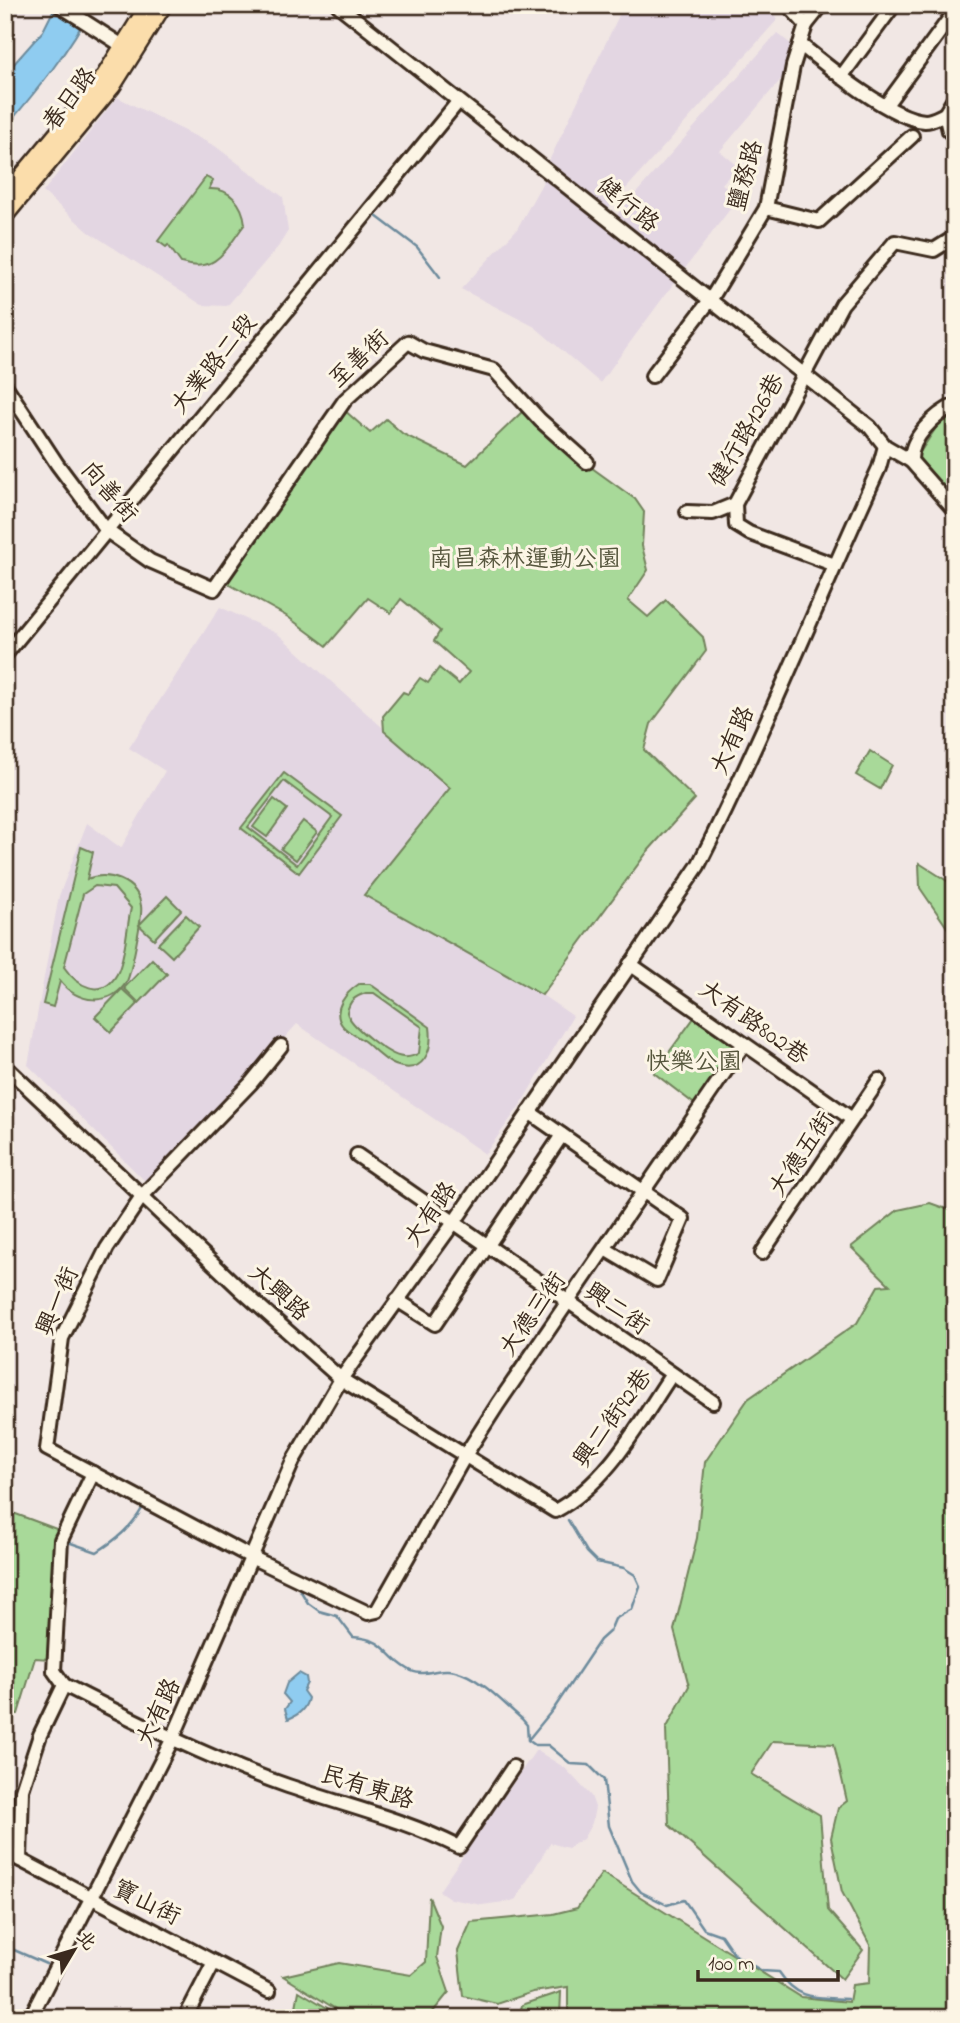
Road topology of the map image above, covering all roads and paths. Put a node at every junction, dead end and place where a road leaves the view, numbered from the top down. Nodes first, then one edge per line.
1 (59, 5) edge
2 (149, 5) edge
3 (163, 5) edge
4 (338, 5) edge
5 (788, 5) edge
6 (822, 5) edge
7 (894, 5) edge
8 (955, 11) edge
9 (806, 25) junction
10 (800, 44) junction
11 (130, 50) junction
12 (841, 77) junction
13 (955, 97) edge
14 (458, 102) junction
15 (886, 105) junction
16 (945, 114) junction
17 (912, 136) dead end
18 (955, 136) edge
19 (5, 197) edge
20 (766, 208) junction
21 (5, 215) edge
22 (955, 237) edge
23 (711, 299) junction
24 (804, 375) junction
25 (652, 376) dead end
26 (5, 385) edge
27 (955, 405) edge
28 (884, 446) junction
29 (911, 461) junction
30 (587, 462) dead end
31 (735, 505) junction
32 (955, 511) edge
33 (687, 512) dead end
34 (107, 531) junction
35 (835, 565) junction
36 (214, 589) joint
37 (5, 654) edge
38 (631, 964) junction
39 (744, 1044) junction
40 (281, 1046) dead end
41 (5, 1066) edge
42 (879, 1080) dead end
43 (529, 1112) junction
44 (852, 1119) junction
45 (562, 1135) junction
46 (357, 1155) dead end
47 (645, 1192) junction
48 (142, 1196) junction
49 (455, 1221) junction
50 (489, 1244) junction
51 (605, 1250) junction
52 (762, 1253) dead end
53 (397, 1300) junction
54 (569, 1303) junction
55 (672, 1374) junction
56 (341, 1379) junction
57 (713, 1402) dead end
58 (466, 1454) junction
59 (93, 1473) junction
60 (555, 1511) joint
61 (253, 1558) junction
62 (368, 1613) joint
63 (64, 1685) junction
64 (172, 1740) junction
65 (513, 1767) dead end
66 (5, 1852) edge
67 (20, 1860) junction
68 (91, 1900) junction
69 (214, 1962) junction
70 (270, 1991) dead end
71 (30, 2018) edge
72 (186, 2018) edge

1 - 11 street
2 - 11 main road, 春日路
3 - 11 main road, 春日路
4 - 14 street, 健行路
5 - 9 street
6 - 9 street, 鹽務路
7 - 12 street
8 - 15 street
9 - 10 street, 鹽務路
10 - 12 street
10 - 20 street, 鹽務路
11 - 19 main road, 春日路
11 - 21 main road, 春日路
12 - 15 street
13 - 16 street
14 - 23 street, 健行路
14 - 34 street, 大業路二段
15 - 16 street
16 - 18 street
17 - 20 street
20 - 23 street, 鹽務路
22 - 24 street, 健行路126巷
23 - 24 street, 健行路
23 - 25 street, 鹽務路
24 - 28 street, 健行路
24 - 31 street, 健行路126巷
26 - 34 street, 向善街
27 - 29 street
28 - 29 street, 健行路
28 - 35 street, 大有路
29 - 32 street, 健行路
30 - 36 street, 至善街
31 - 33 street, 健行路126巷
31 - 35 street
34 - 36 street, 向善街
34 - 37 street, 大業路二段
35 - 38 street, 大有路
38 - 39 street, 大有路802巷
38 - 43 street, 大有路
39 - 44 street, 大有路802巷
39 - 47 street, 大德三街
40 - 48 street, 興一街
41 - 48 street, 大興路
42 - 44 street, 大德五街
43 - 45 street
43 - 49 street, 大有路
44 - 52 street, 大德五街
45 - 47 street
45 - 50 street
46 - 49 street, 興二街
47 - 51 street, 大德三街
47 - 51 street
48 - 56 street, 大興路
48 - 59 street, 興一街
49 - 50 street, 興二街
49 - 53 street, 大有路
50 - 53 street
50 - 54 street, 興二街
51 - 54 street, 大德三街
53 - 56 street, 大有路
54 - 55 street, 興二街
54 - 58 street, 大德三街
55 - 57 street, 興二街
55 - 60 street, 興二街92巷
56 - 58 street, 大興路
56 - 61 street, 大有路
58 - 60 street, 大興路
58 - 62 street, 大德三街
59 - 61 street, 興一街
59 - 63 street
61 - 62 street, 興一街
61 - 64 street, 大有路
63 - 64 street
63 - 67 street
64 - 65 street, 民有東路
64 - 68 street, 大有路
66 - 67 street, 寶山街
67 - 68 street, 寶山街
68 - 69 street, 寶山街
68 - 71 street, 大有路
69 - 70 street, 寶山街
69 - 72 street

